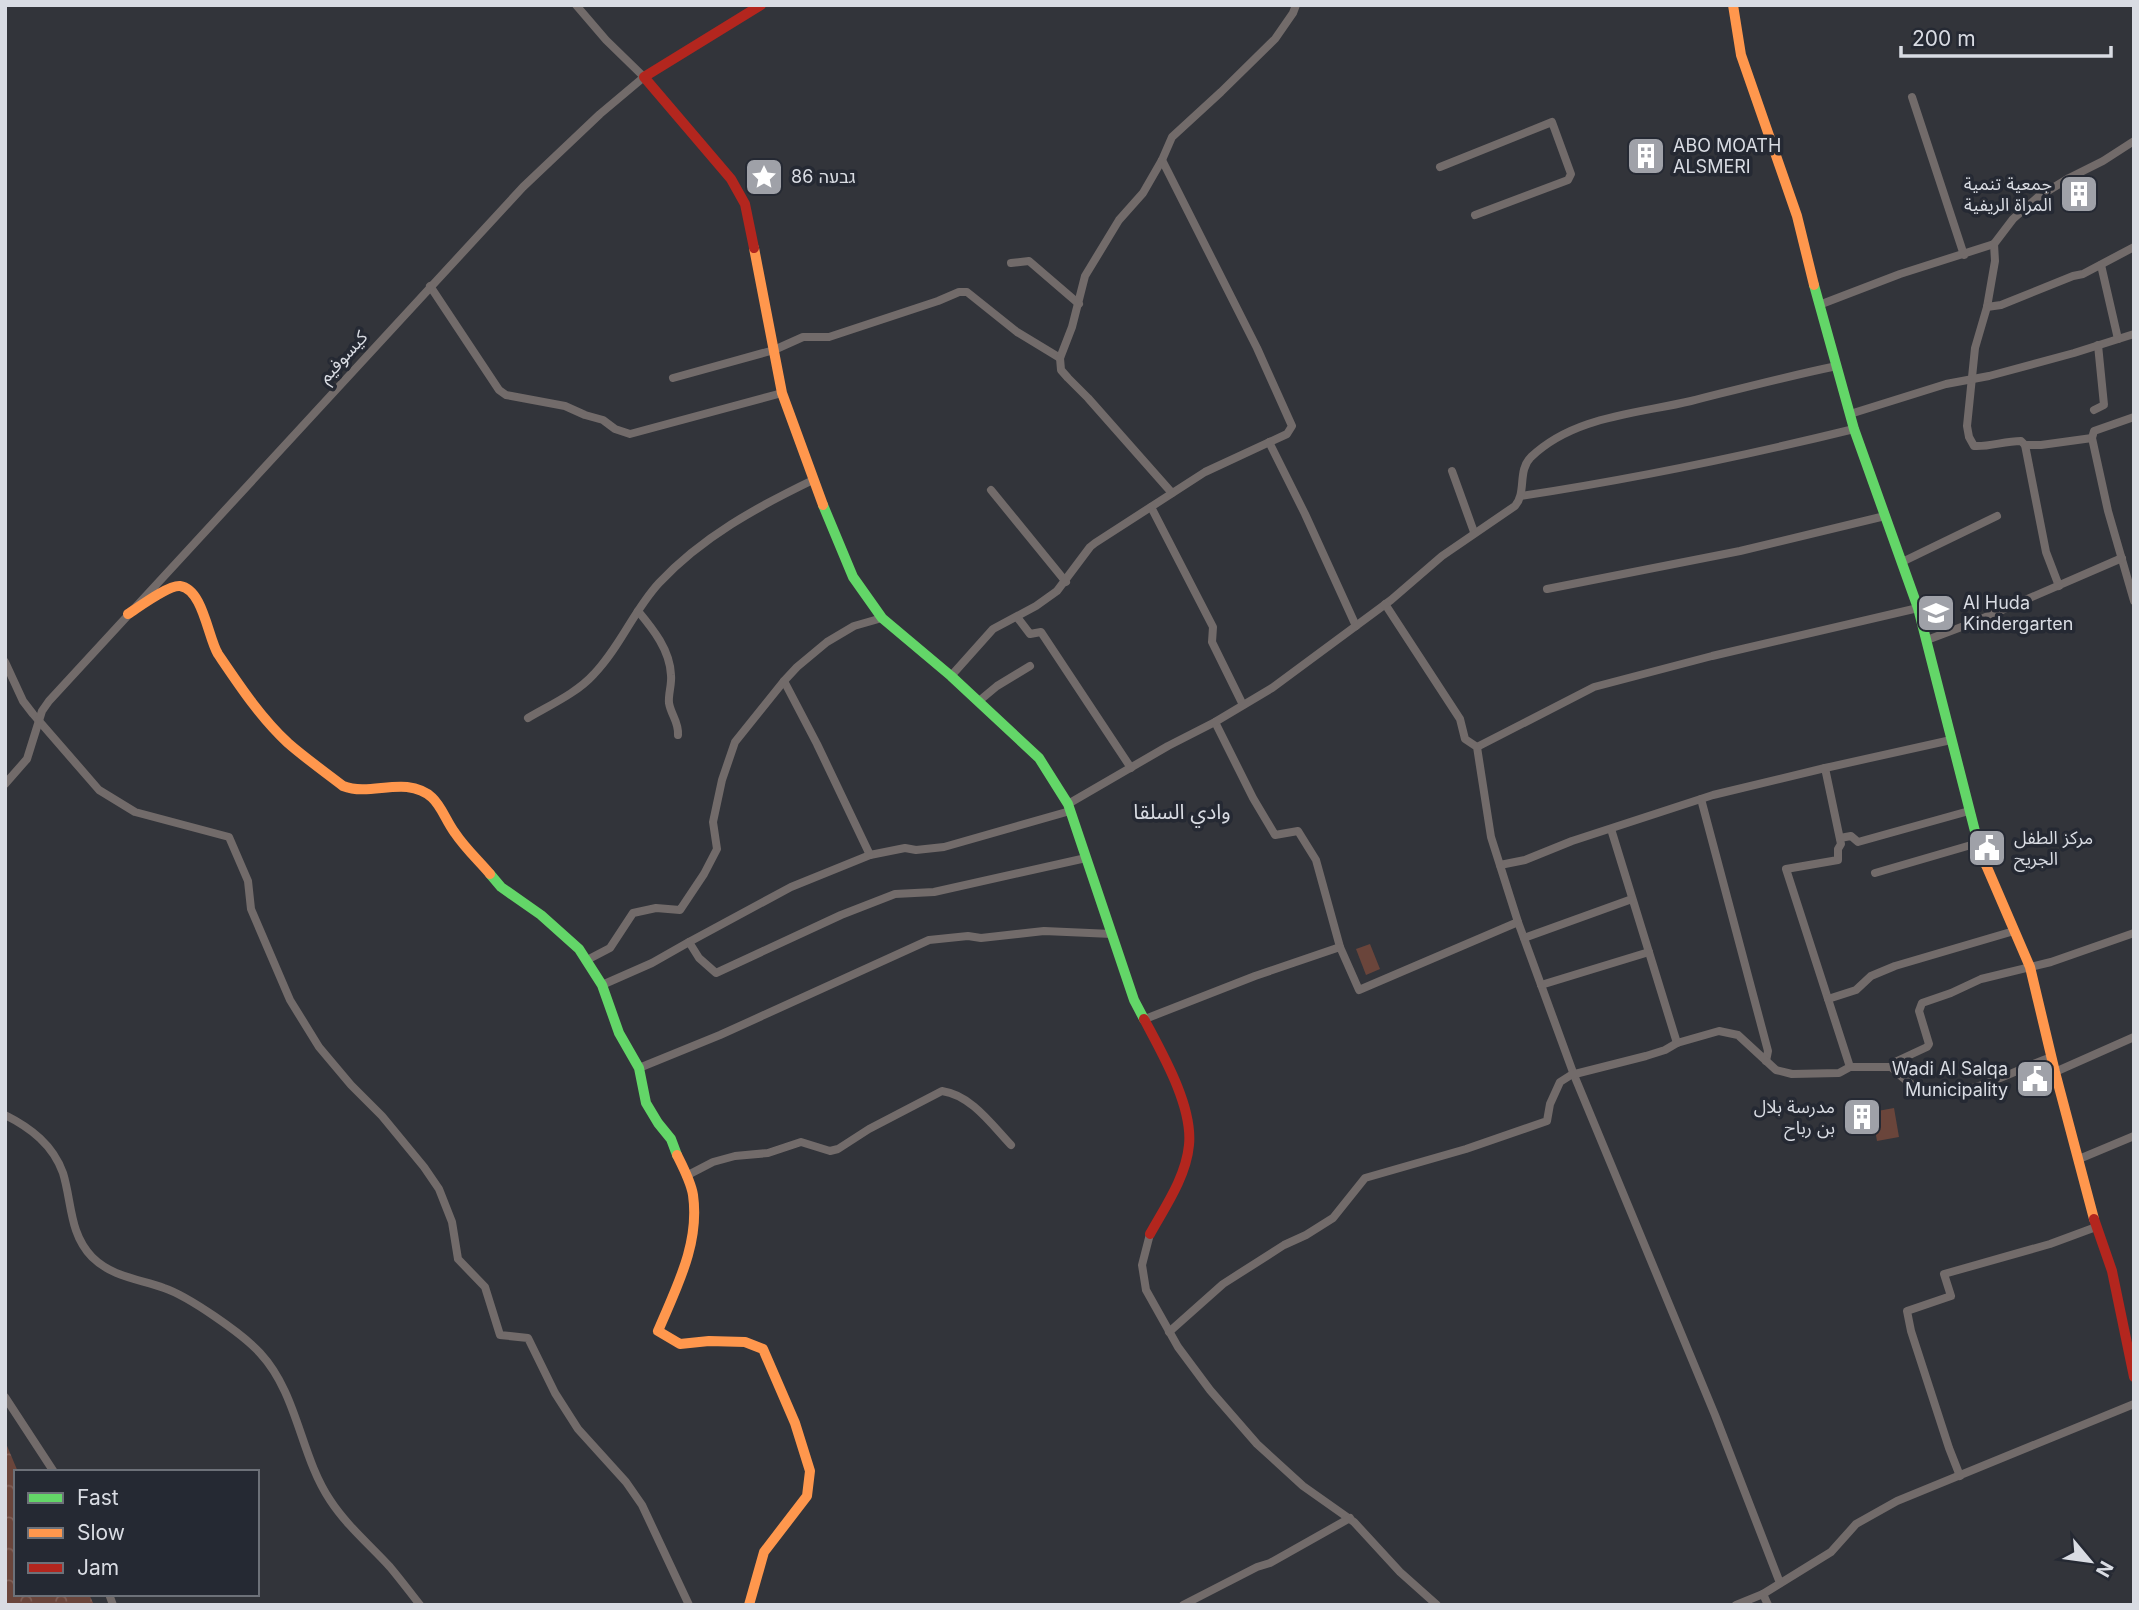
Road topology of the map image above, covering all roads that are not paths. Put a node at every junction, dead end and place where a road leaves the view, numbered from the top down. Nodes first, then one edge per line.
1 (576, 5) edge
2 (761, 5) edge
3 (1296, 5) edge
4 (1733, 5) edge
5 (644, 77) junction
6 (1912, 97) dead end
7 (2134, 141) edge
8 (1162, 160) junction
9 (1440, 167) dead end
10 (1475, 215) dead end
11 (1994, 244) junction
12 (2134, 247) edge
13 (1964, 255) junction
14 (1011, 263) dead end
15 (2102, 265) junction
16 (430, 286) junction
17 (1079, 304) junction
18 (1819, 305) junction
19 (1987, 307) junction
20 (2134, 334) edge
21 (2118, 339) junction
22 (2098, 345) junction
23 (774, 350) junction
24 (1060, 358) junction
25 (1837, 366) junction
26 (673, 378) dead end
27 (1974, 379) junction
28 (782, 393) junction
29 (2095, 410) dead end
30 (1850, 414) junction
31 (2134, 417) edge
32 (1854, 429) junction
33 (2092, 438) junction
34 (1269, 442) junction
35 (2025, 445) junction
36 (1452, 471) dead end
37 (813, 480) junction
38 (991, 490) dead end
39 (1172, 493) junction
40 (1521, 496) junction
41 (1151, 507) junction
42 (1885, 516) junction
43 (1997, 516) dead end
44 (1474, 532) junction
45 (2122, 558) junction
46 (1902, 562) junction
47 (1066, 582) junction
48 (2059, 586) junction
49 (1547, 589) dead end
50 (2134, 601) edge
51 (1385, 604) junction
52 (1918, 608) junction
53 (638, 611) junction
54 (128, 614) junction
55 (1017, 617) junction
56 (882, 618) junction
57 (1356, 626) junction
58 (1927, 639) junction
59 (5, 662) edge
60 (1030, 666) dead end
61 (951, 676) junction
62 (784, 681) junction
63 (979, 701) junction
64 (1243, 705) junction
65 (528, 718) dead end
66 (38, 721) junction
67 (1215, 722) junction
68 (678, 735) dead end
69 (1951, 740) junction
70 (1477, 747) junction
71 (1131, 768) junction
72 (1825, 768) junction
73 (5, 784) edge
74 (1700, 799) junction
75 (1069, 807) junction
76 (1969, 811) junction
77 (1611, 830) junction
78 (1840, 838) junction
79 (1978, 843) junction
80 (870, 855) junction
81 (1086, 858) junction
82 (1500, 866) junction
83 (1875, 873) dead end
84 (1632, 899) junction
85 (1518, 922) junction
86 (2014, 931) junction
87 (2134, 933) edge
88 (1112, 934) junction
89 (1524, 938) junction
90 (689, 942) junction
91 (1340, 947) junction
92 (1649, 951) junction
93 (587, 960) junction
94 (2030, 967) junction
95 (602, 985) junction
96 (1541, 985) junction
97 (1828, 999) junction
98 (1145, 1018) junction
99 (2134, 1037) edge
100 (1677, 1043) junction
101 (2052, 1057) junction
102 (1766, 1061) junction
103 (1850, 1067) junction
104 (639, 1068) junction
105 (1891, 1068) junction
106 (2055, 1072) junction
107 (1574, 1074) junction
108 (5, 1115) edge
109 (2134, 1136) edge
110 (1011, 1145) dead end
111 (2079, 1159) junction
112 (686, 1176) junction
113 (2096, 1227) junction
114 (1150, 1234) joint
115 (1169, 1332) junction
116 (2131, 1353) edge
117 (2134, 1377) edge
118 (5, 1397) edge
119 (2134, 1404) edge
120 (53, 1470) edge
121 (1960, 1476) junction
122 (1350, 1518) junction
123 (1780, 1583) junction
124 (1763, 1594) junction
125 (419, 1605) edge
126 (689, 1605) edge
127 (749, 1605) edge
128 (1183, 1605) edge
129 (1437, 1605) edge
130 (1736, 1605) edge
131 (1768, 1605) edge

1 - 5 street
2 - 5 street, كيسوفيم
3 - 8 street
4 - 18 street
5 - 16 street, كيسوفيم
5 - 23 street
6 - 13 street
7 - 11 street
8 - 17 street
8 - 34 street
9 - 10 street
11 - 13 street
11 - 19 street
12 - 15 street
13 - 18 street
14 - 17 street
15 - 19 street
15 - 21 street
16 - 28 street
16 - 54 street, كيسوفيم
17 - 24 street
18 - 25 street
19 - 27 street
20 - 21 street
21 - 22 street
22 - 27 street
22 - 29 street
23 - 24 street
23 - 26 street
23 - 28 street
24 - 39 street
25 - 30 street
25 - 40 street
27 - 30 street
27 - 35 street
28 - 37 street
30 - 32 street
31 - 33 street
32 - 40 street
32 - 42 street
33 - 35 street
33 - 45 street
34 - 39 street
34 - 57 street
35 - 48 street
36 - 44 street
37 - 53 street
37 - 56 street
38 - 47 street
39 - 41 street
40 - 44 street
41 - 47 street
41 - 64 street
42 - 46 street
42 - 49 street
43 - 46 street
44 - 51 street
45 - 48 street
45 - 50 street
46 - 52 street
47 - 55 street
48 - 58 street
51 - 57 street
51 - 70 street
52 - 58 street
52 - 70 street
53 - 65 street
53 - 68 street
54 - 66 street, كيسوفيم
54 - 93 street
55 - 61 street
55 - 71 street
56 - 61 street
56 - 62 street
57 - 64 street
58 - 69 street
59 - 66 street
60 - 63 street
61 - 63 street
62 - 80 street
62 - 93 street
63 - 75 street
64 - 67 street
66 - 73 street, كيسوفيم
66 - 126 street
67 - 71 street
67 - 91 street
69 - 72 street
69 - 76 street
70 - 82 street
71 - 75 street
72 - 74 street
72 - 78 street
74 - 77 street
74 - 102 street
75 - 80 street
75 - 81 street
76 - 78 street
76 - 79 street
77 - 82 street
77 - 84 street
78 - 97 street
79 - 83 street
79 - 86 street
80 - 90 street
81 - 88 street
81 - 90 street
82 - 85 street
84 - 89 street
84 - 92 street
85 - 89 street
85 - 91 street
86 - 94 street
86 - 97 street
87 - 94 street
88 - 98 street
88 - 104 street
89 - 96 street
90 - 95 street
91 - 98 street
92 - 96 street
92 - 100 street
93 - 95 street
94 - 101 street
94 - 105 street
95 - 104 street
96 - 107 street
97 - 103 street
98 - 114 street
99 - 106 street
100 - 102 street
100 - 107 street
101 - 105 street
101 - 106 street
102 - 103 street
103 - 105 street
104 - 112 street
106 - 111 street
107 - 115 street
107 - 123 street
108 - 125 street
109 - 111 street
110 - 112 street
111 - 113 street
112 - 127 street
113 - 116 street
113 - 121 street
114 - 115 street
115 - 122 street
116 - 117 street
118 - 120 street
119 - 121 street
121 - 123 street
122 - 128 street
122 - 129 street
123 - 124 street
124 - 130 street
124 - 131 street

